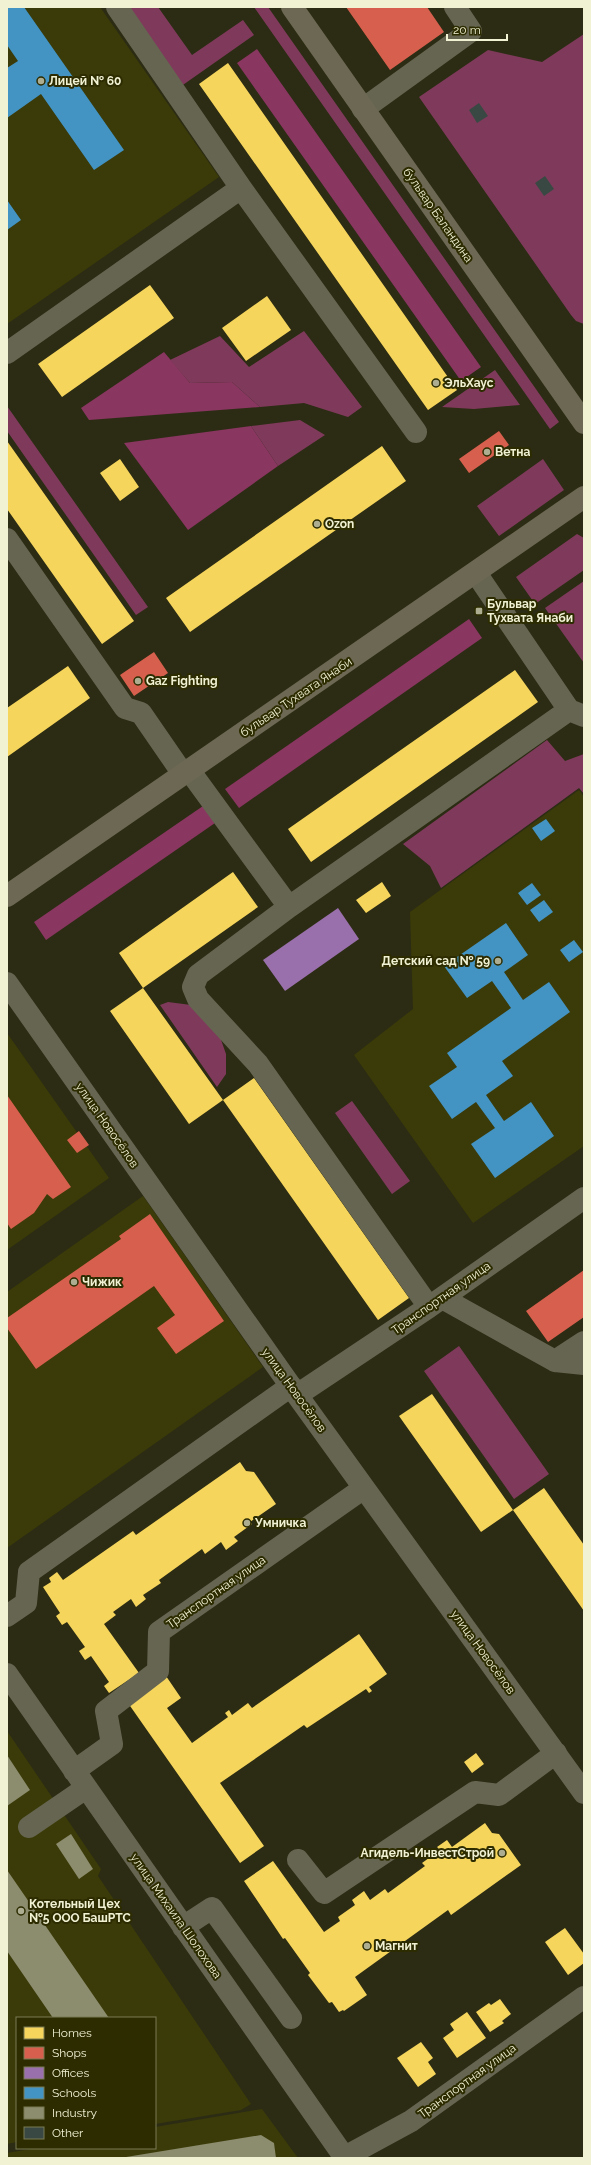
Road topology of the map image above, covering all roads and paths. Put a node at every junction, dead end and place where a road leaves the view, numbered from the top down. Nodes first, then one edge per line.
1 (117, 7) edge
2 (292, 7) edge
3 (455, 7) edge
4 (364, 109) junction
5 (241, 188) junction
6 (7, 353) edge
7 (584, 424) edge
8 (416, 432) dead end
9 (584, 497) edge
10 (7, 540) edge
11 (476, 573) junction
12 (576, 713) edge
13 (186, 772) junction
14 (7, 896) edge
15 (290, 907) junction
16 (7, 983) edge
17 (584, 1198) edge
18 (435, 1302) junction
19 (584, 1342) edge
20 (555, 1360) junction
21 (584, 1364) edge
22 (294, 1391) junction
23 (364, 1488) junction
24 (7, 1616) edge
25 (7, 1674) edge
26 (556, 1752) junction
27 (80, 1779) junction
28 (584, 1793) edge
29 (29, 1827) dead end
30 (298, 1860) dead end
31 (183, 1927) junction
32 (584, 1996) edge
33 (291, 2018) dead end
34 (344, 2158) edge

1 - 5 street
2 - 4 main road, бульвар Баландина
3 - 4 street
4 - 7 main road, бульвар Баландина
5 - 6 street
5 - 8 street
9 - 11 main road, бульвар Тухвата Янаби
10 - 13 street
11 - 12 street
11 - 13 main road, бульвар Тухвата Янаби
12 - 15 street
13 - 14 main road, бульвар Тухвата Янаби
13 - 15 street
15 - 18 street
16 - 22 street, улица Новосёлов
17 - 18 street, Транспортная улица
18 - 20 street
18 - 22 street, Транспортная улица
19 - 20 street
20 - 21 street
22 - 23 street, улица Новосёлов
22 - 24 street, Транспортная улица
23 - 26 street, улица Новосёлов
23 - 27 street, Транспортная улица
25 - 27 street, улица Михаила Шолохова
26 - 28 street, улица Новосёлов
26 - 30 street
27 - 29 street
27 - 31 street, улица Михаила Шолохова
31 - 33 street
31 - 34 street, улица Михаила Шолохова
32 - 34 street, Транспортная улица

